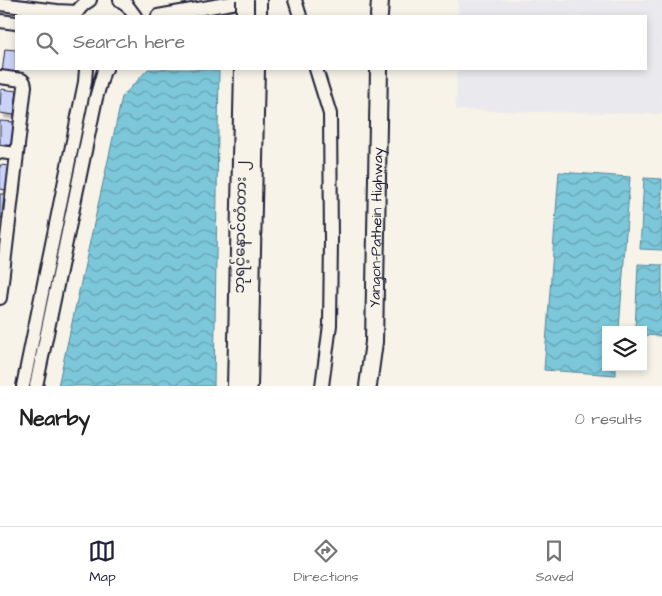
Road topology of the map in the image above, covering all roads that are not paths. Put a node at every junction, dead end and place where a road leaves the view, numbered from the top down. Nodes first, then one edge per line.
1 (90, 0) edge
2 (120, 0) edge
3 (247, 0) edge
4 (258, 0) edge
5 (295, 0) edge
6 (380, 0) edge
7 (0, 4) edge
8 (76, 14) edge
9 (134, 15) edge
10 (164, 15) edge
11 (245, 15) edge
12 (258, 15) edge
13 (300, 15) edge
14 (380, 15) edge
15 (0, 21) edge
16 (15, 23) edge
17 (86, 70) edge
18 (104, 70) edge
19 (244, 70) edge
20 (256, 70) edge
21 (316, 70) edge
22 (379, 70) edge
23 (0, 77) edge
24 (0, 152) edge
25 (17, 154) junction
26 (4, 228) edge
27 (0, 298) edge
28 (23, 386) edge
29 (36, 386) edge
30 (236, 386) edge
31 (249, 386) edge
32 (322, 386) edge
33 (368, 386) edge

1 - 8 street
2 - 9 street
3 - 10 street
3 - 11 main road, bridge
4 - 12 main road
5 - 13 street
6 - 14 main road
7 - 8 street
15 - 16 street
17 - 28 street
18 - 29 street
19 - 30 main road, ဘုရင့်နောင်တံတား ၂
20 - 31 main road
21 - 32 street
22 - 33 main road, Yangon-Pathein Highway
23 - 25 street
24 - 25 street
25 - 26 street
26 - 27 street

